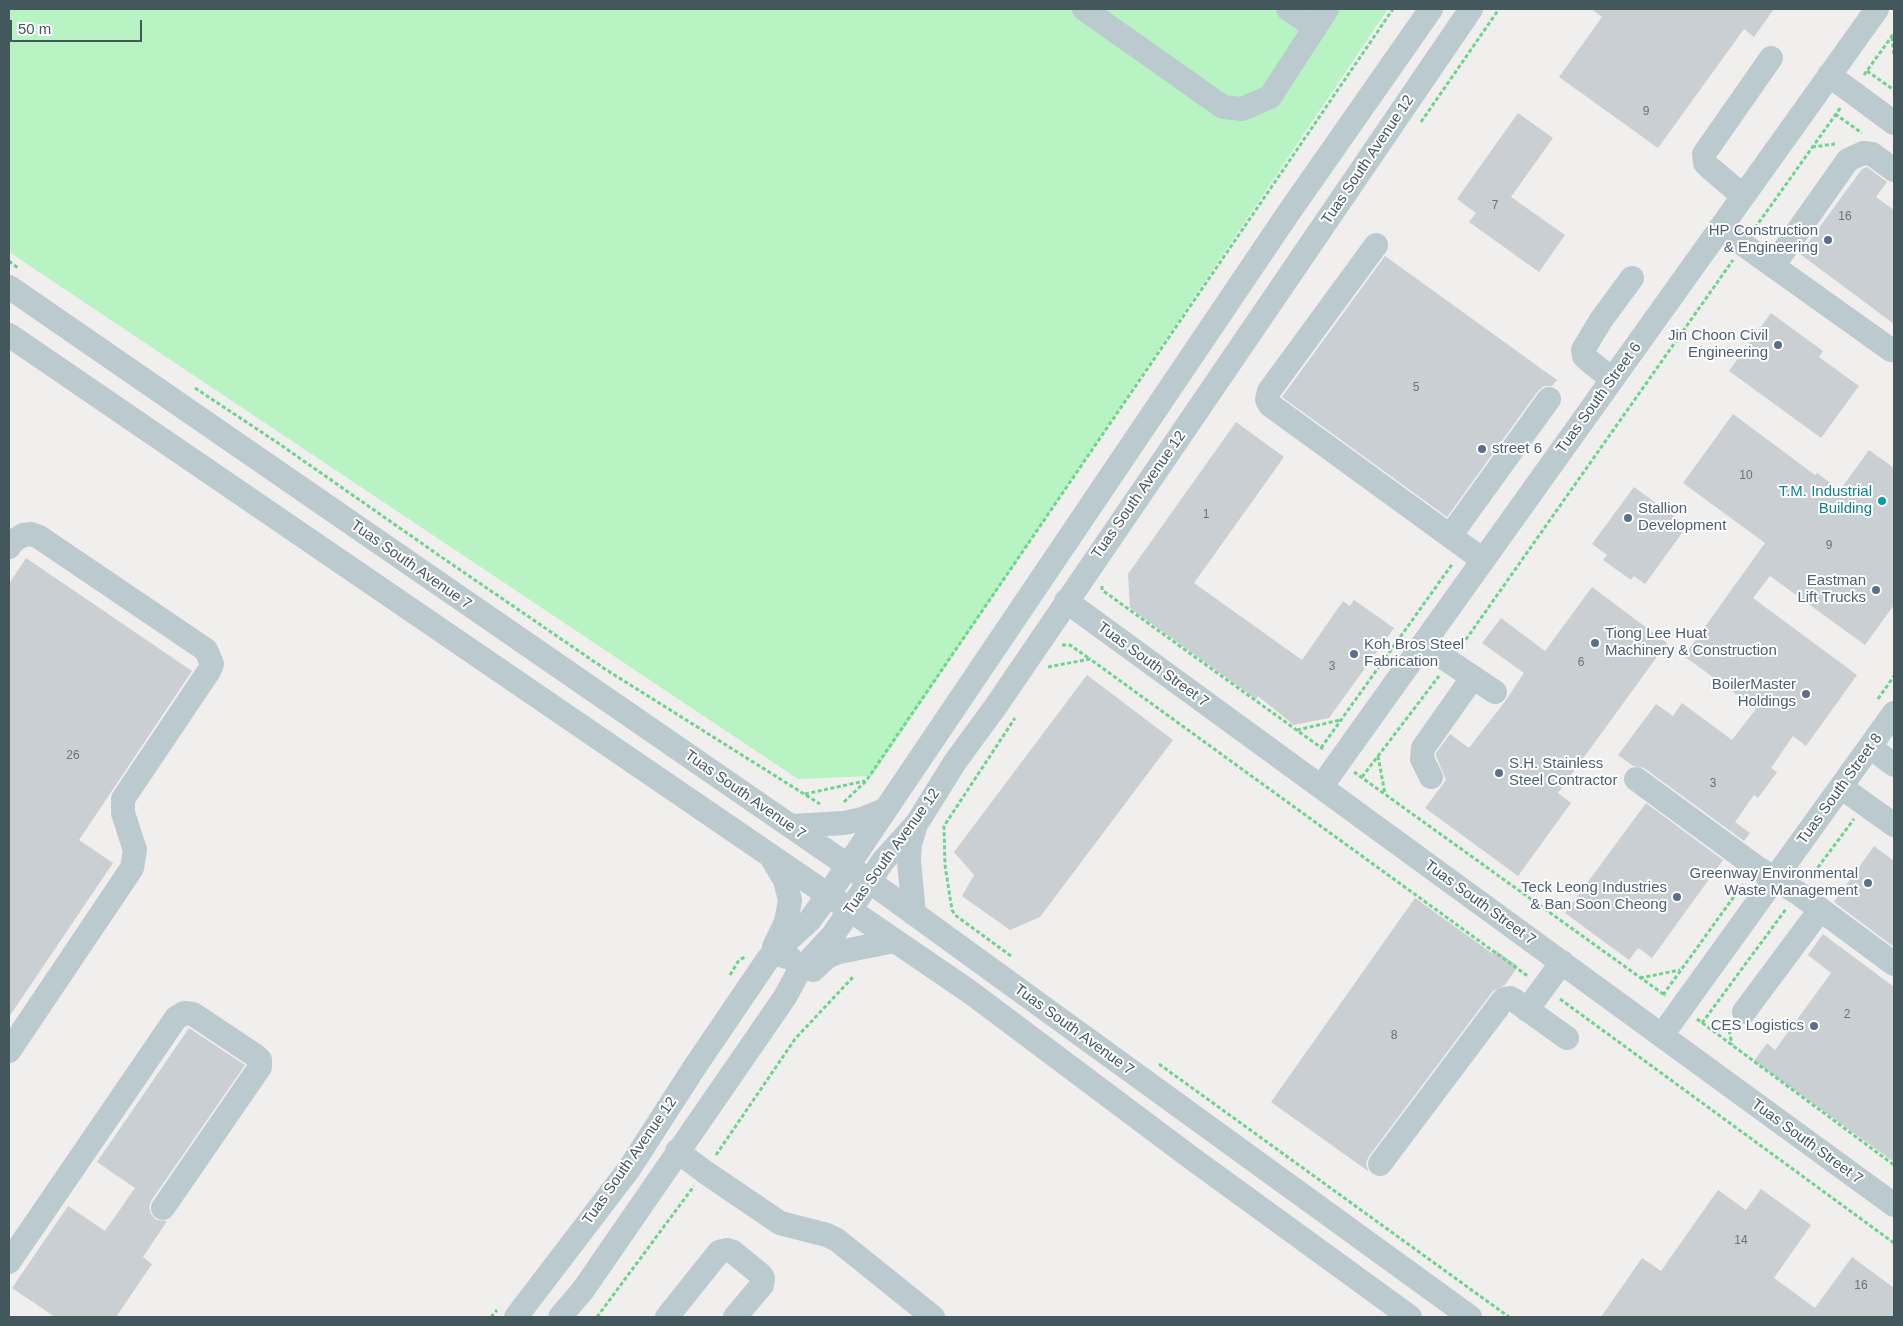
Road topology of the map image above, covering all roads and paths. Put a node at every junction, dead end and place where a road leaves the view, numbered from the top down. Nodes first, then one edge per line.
1 (1084, 9) edge
2 (1288, 9) edge
3 (1394, 9) edge
4 (1431, 9) edge
5 (1471, 9) edge
6 (1878, 9) edge
7 (1321, 18) edge
8 (1893, 35) edge
9 (1894, 56) edge
10 (1771, 58) dead end
11 (1867, 71) junction
12 (1829, 75) junction
13 (1894, 90) edge
14 (1852, 92) junction
15 (1894, 123) edge
16 (1894, 170) edge
17 (1743, 196) junction
18 (1720, 228) junction
19 (1743, 245) junction
20 (1376, 246) dead end
21 (9, 261) edge
22 (1772, 266) junction
23 (1632, 278) dead end
24 (17, 280) edge
25 (9, 335) edge
26 (1894, 350) edge
27 (1612, 379) junction
28 (191, 385) dead end
29 (1549, 399) dead end
30 (1450, 536) junction
31 (9, 547) edge
32 (1483, 560) junction
33 (1102, 586) dead end
34 (1066, 601) junction
35 (1423, 644) junction
36 (1057, 653) dead end
37 (1090, 659) junction
38 (1053, 660) dead end
39 (1450, 662) junction
40 (1048, 667) junction
41 (1042, 675) dead end
42 (1472, 677) junction
43 (1495, 692) dead end
44 (1894, 713) edge
45 (1015, 717) dead end
46 (1341, 720) dead end
47 (1297, 730) junction
48 (1870, 747) junction
49 (1378, 756) junction
50 (1340, 761) junction
51 (1894, 765) edge
52 (1431, 777) dead end
53 (1362, 778) junction
54 (1636, 779) dead end
55 (866, 781) junction
56 (1321, 787) junction
57 (1841, 787) junction
58 (804, 794) junction
59 (1385, 794) junction
60 (841, 805) dead end
61 (826, 808) dead end
62 (884, 810) junction
63 (917, 822) junction
64 (1894, 825) edge
65 (790, 826) junction
66 (772, 858) junction
67 (847, 865) junction
68 (1776, 879) junction
69 (868, 881) junction
70 (828, 895) junction
71 (849, 910) junction
72 (1820, 910) junction
73 (914, 914) junction
74 (894, 941) junction
75 (771, 956) junction
76 (1018, 962) dead end
77 (1562, 962) junction
78 (1894, 964) edge
79 (1680, 970) dead end
80 (798, 973) junction
81 (853, 977) dead end
82 (1640, 978) junction
83 (1543, 987) junction
84 (786, 997) junction
85 (1681, 1008) junction
86 (1527, 1010) junction
87 (1744, 1012) dead end
88 (1662, 1035) junction
89 (1567, 1038) dead end
90 (9, 1051) edge
91 (1151, 1058) dead end
92 (677, 1151) junction
93 (1380, 1164) dead end
94 (1894, 1164) edge
95 (705, 1172) junction
96 (1894, 1205) edge
97 (163, 1208) dead end
98 (1894, 1243) edge
99 (9, 1262) edge
100 (516, 1317) edge
101 (560, 1317) edge
102 (597, 1317) edge
103 (667, 1317) edge
104 (735, 1317) edge
105 (933, 1317) edge
106 (1410, 1317) edge
107 (1470, 1317) edge
108 (1509, 1317) edge

1 - 7 street
2 - 7 street
3 - 55 path
4 - 62 street, Tuas South Avenue 12
5 - 34 street, Tuas South Avenue 12
6 - 12 street, Tuas South Street 6
8 - 9 path
8 - 11 path
10 - 17 street
11 - 13 path
11 - 14 path
12 - 14 street
12 - 17 street, Tuas South Street 6
14 - 15 street
14 - 19 path
16 - 22 street
17 - 18 street, Tuas South Street 6
18 - 19 street
18 - 27 street, Tuas South Street 6
19 - 22 street
19 - 39 path
20 - 30 street
21 - 24 path
22 - 26 street
23 - 27 street
24 - 65 street, Tuas South Avenue 7
25 - 66 street, Tuas South Avenue 7
27 - 32 street, Tuas South Street 6
28 - 58 path
29 - 30 street
30 - 32 street
31 - 90 street
32 - 35 street, Tuas South Street 6
33 - 47 path
34 - 56 street, Tuas South Street 7
34 - 63 street, Tuas South Avenue 12
35 - 39 street
35 - 50 street, Tuas South Street 6
36 - 37 path
37 - 40 path
37 - 83 path
38 - 40 path
39 - 42 street
39 - 49 path
40 - 41 path
42 - 43 street
42 - 52 street
44 - 48 street, Tuas South Street 8
45 - 76 path
46 - 47 path
47 - 50 path
48 - 51 street
48 - 57 street, Tuas South Street 8
49 - 53 path
49 - 59 path
50 - 53 path
50 - 56 street, Tuas South Street 6
53 - 59 path
54 - 68 street
55 - 58 path
55 - 60 path
56 - 77 street, Tuas South Street 7
57 - 64 street
57 - 68 street, Tuas South Street 8
58 - 61 path
59 - 82 path
62 - 65 street
62 - 67 street, Tuas South Avenue 12
63 - 69 street, Tuas South Avenue 12
63 - 73 street
65 - 67 street, Tuas South Avenue 7
66 - 70 street, Tuas South Avenue 7
66 - 75 street
67 - 69 street, Tuas South Avenue 7
67 - 70 street, Tuas South Avenue 12
68 - 72 street
68 - 85 street, Tuas South Street 8
69 - 71 street, Tuas South Avenue 12
69 - 73 street, Tuas South Avenue 7
70 - 71 street, Tuas South Avenue 7
70 - 75 street, Tuas South Avenue 12
71 - 74 street, Tuas South Avenue 7
71 - 80 street, Tuas South Avenue 12
72 - 78 street
72 - 87 street
73 - 107 street, Tuas South Avenue 7
74 - 84 street
74 - 106 street, Tuas South Avenue 7
75 - 80 street
75 - 100 street, Tuas South Avenue 12
77 - 83 street
77 - 88 street, Tuas South Street 7
79 - 82 path
80 - 84 street, Tuas South Avenue 12
81 - 95 path
82 - 85 path
83 - 86 street
83 - 98 path
84 - 92 street, Tuas South Avenue 12
85 - 88 street, Tuas South Street 8
85 - 94 path
86 - 89 street
86 - 93 street
88 - 96 street, Tuas South Street 7
91 - 108 path
92 - 95 street
92 - 101 street, Tuas South Avenue 12
95 - 102 path
95 - 105 street
97 - 99 street
103 - 104 street

